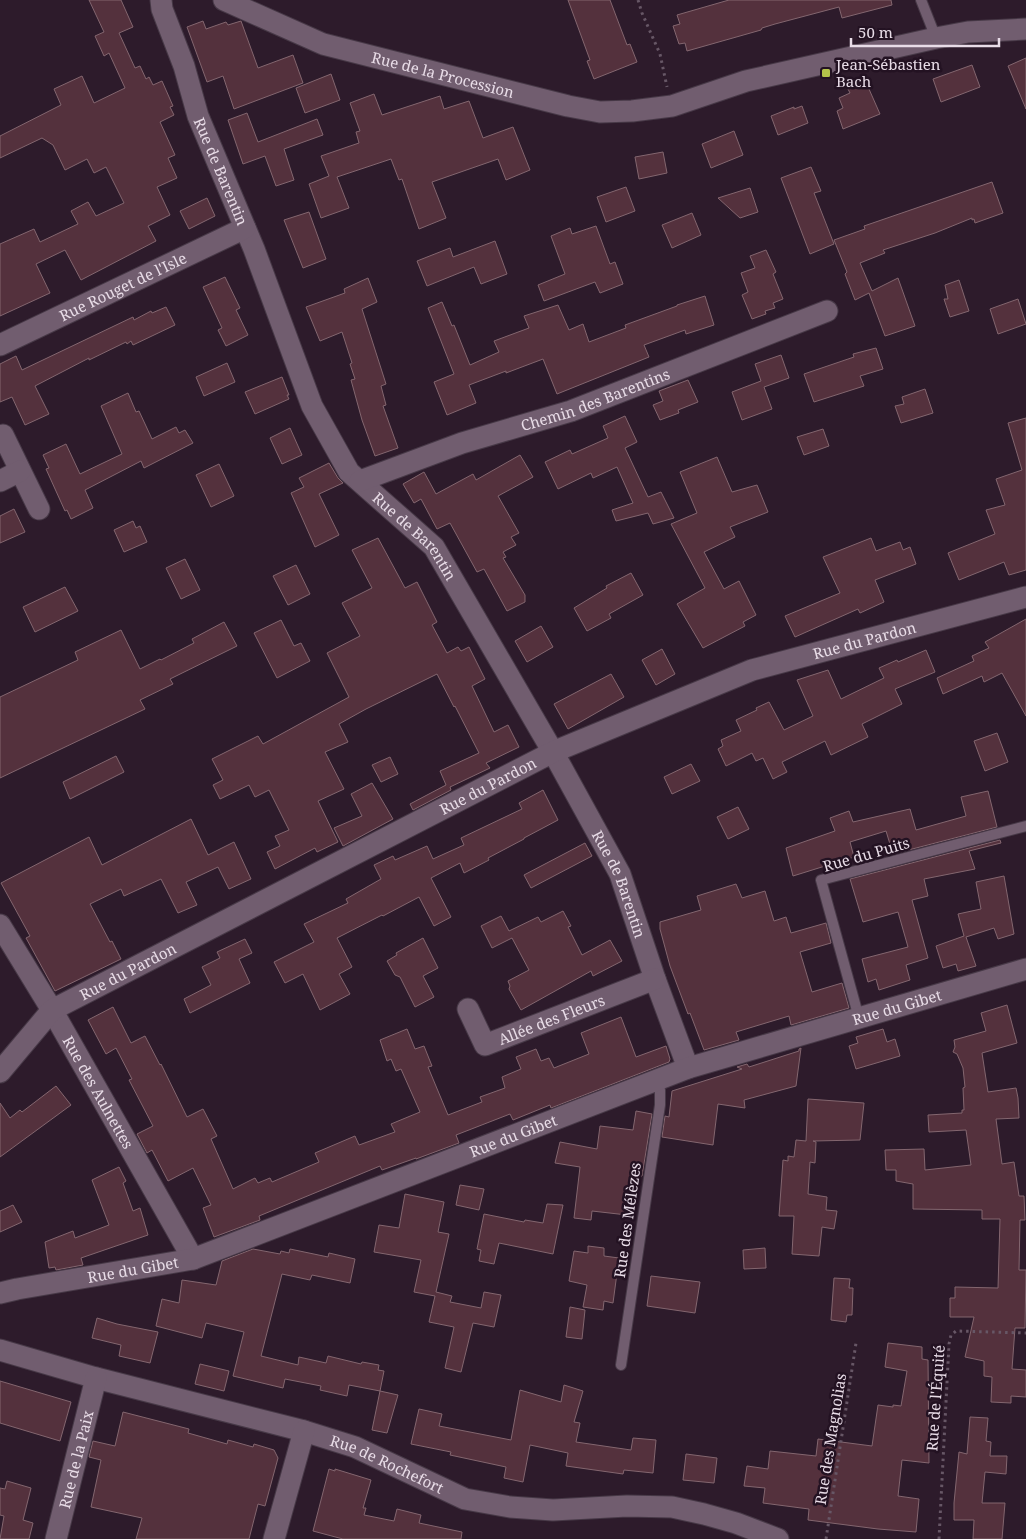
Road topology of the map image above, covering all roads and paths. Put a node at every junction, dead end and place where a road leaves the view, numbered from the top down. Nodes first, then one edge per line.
1 (161, 0) edge
2 (224, 0) edge
3 (638, 0) edge
4 (921, 0) edge
5 (1026, 28) edge
6 (936, 38) junction
7 (672, 106) junction
8 (245, 228) junction
9 (827, 311) dead end
10 (0, 345) edge
11 (3, 435) dead end
12 (20, 471) junction
13 (0, 481) edge
14 (360, 481) junction
15 (39, 509) dead end
16 (1026, 597) edge
17 (553, 752) junction
18 (1026, 826) edge
19 (0, 925) edge
20 (1026, 969) edge
21 (655, 979) junction
22 (468, 1008) dead end
23 (52, 1010) junction
24 (859, 1018) junction
25 (688, 1068) junction
26 (0, 1072) edge
27 (656, 1080) junction
28 (193, 1259) junction
29 (0, 1293) edge
30 (1026, 1333) edge
31 (856, 1343) dead end
32 (0, 1350) edge
33 (621, 1365) dead end
34 (96, 1378) junction
35 (304, 1430) junction
36 (56, 1539) edge
37 (274, 1539) edge
38 (778, 1539) edge
39 (826, 1539) edge
40 (939, 1539) edge

1 - 8 street, Rue de Barentin
2 - 7 street, Rue de la Procession
3 - 7 path
4 - 6 lane
5 - 6 street, Rue de la Procession
6 - 7 street, Rue de la Procession
8 - 10 street, Rue Rouget de l'Isle
8 - 14 street, Rue de Barentin
9 - 14 street, Chemin des Barentins
11 - 12 street
12 - 13 street
12 - 15 street
14 - 17 street, Rue de Barentin
16 - 17 street, Rue du Pardon
17 - 21 street, Rue de Barentin
17 - 23 street, Rue du Pardon
18 - 24 lane, Rue du Puits
19 - 23 street, Rue des Aulnettes
20 - 24 street, Rue du Gibet
21 - 22 street, Allée des Fleurs
21 - 25 street, Rue de Barentin
23 - 26 street, Rue du Pardon
23 - 28 street, Rue des Aulnettes
24 - 25 street, Rue du Gibet
25 - 27 street, Rue du Gibet
27 - 28 street, Rue du Gibet
27 - 33 lane, Rue des Mélèzes
28 - 29 street, Rue du Gibet
30 - 40 path, Rue de l'Équité
31 - 39 path, Rue des Magnolias
32 - 34 street, Rue de Rochefort
34 - 35 street, Rue de Rochefort
34 - 36 street, Rue de la Paix
35 - 37 street
35 - 38 street, Rue de Rochefort

